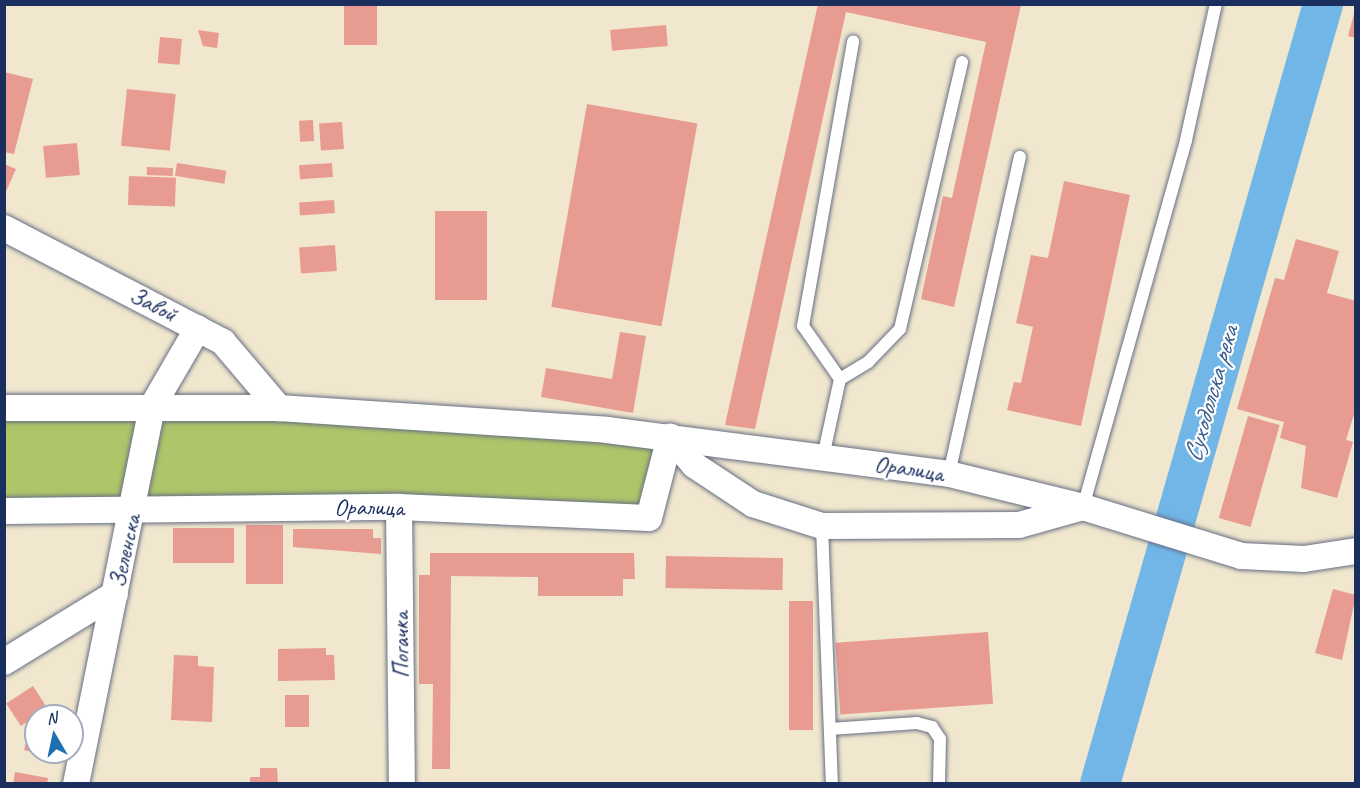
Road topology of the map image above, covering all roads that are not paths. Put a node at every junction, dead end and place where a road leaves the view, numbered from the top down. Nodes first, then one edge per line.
1 (1216, 4) edge
2 (853, 41) dead end
3 (962, 62) dead end
4 (1020, 157) dead end
5 (4, 228) edge
6 (198, 328) junction
7 (840, 379) junction
8 (152, 407) junction
9 (4, 408) edge
10 (279, 408) junction
11 (670, 437) junction
12 (823, 457) junction
13 (949, 474) junction
14 (399, 507) junction
15 (1083, 507) junction
16 (4, 511) edge
17 (134, 511) junction
18 (822, 526) junction
19 (1356, 551) edge
20 (115, 594) junction
21 (4, 662) edge
22 (830, 729) junction
23 (76, 783) edge
24 (402, 783) edge
25 (832, 783) edge
26 (939, 783) edge

1 - 15 lane
2 - 7 lane
3 - 7 lane
4 - 13 lane
5 - 6 street, Завой
6 - 8 street, Зеленска
6 - 10 street, Завой
7 - 12 lane
8 - 9 street, Оралица
8 - 10 street, Оралица
8 - 17 street, Зеленска
10 - 11 street, Оралица
11 - 12 street, Оралица
11 - 14 street, Оралица
11 - 18 street
12 - 13 street, Оралица
13 - 15 street, Оралица
14 - 17 street, Оралица
14 - 24 street, Погачка
15 - 18 street
15 - 19 street, Оралица
16 - 17 street, Оралица
17 - 20 street, Зеленска
18 - 22 lane
20 - 21 street
20 - 23 street, Зеленска
22 - 25 lane
22 - 26 lane

